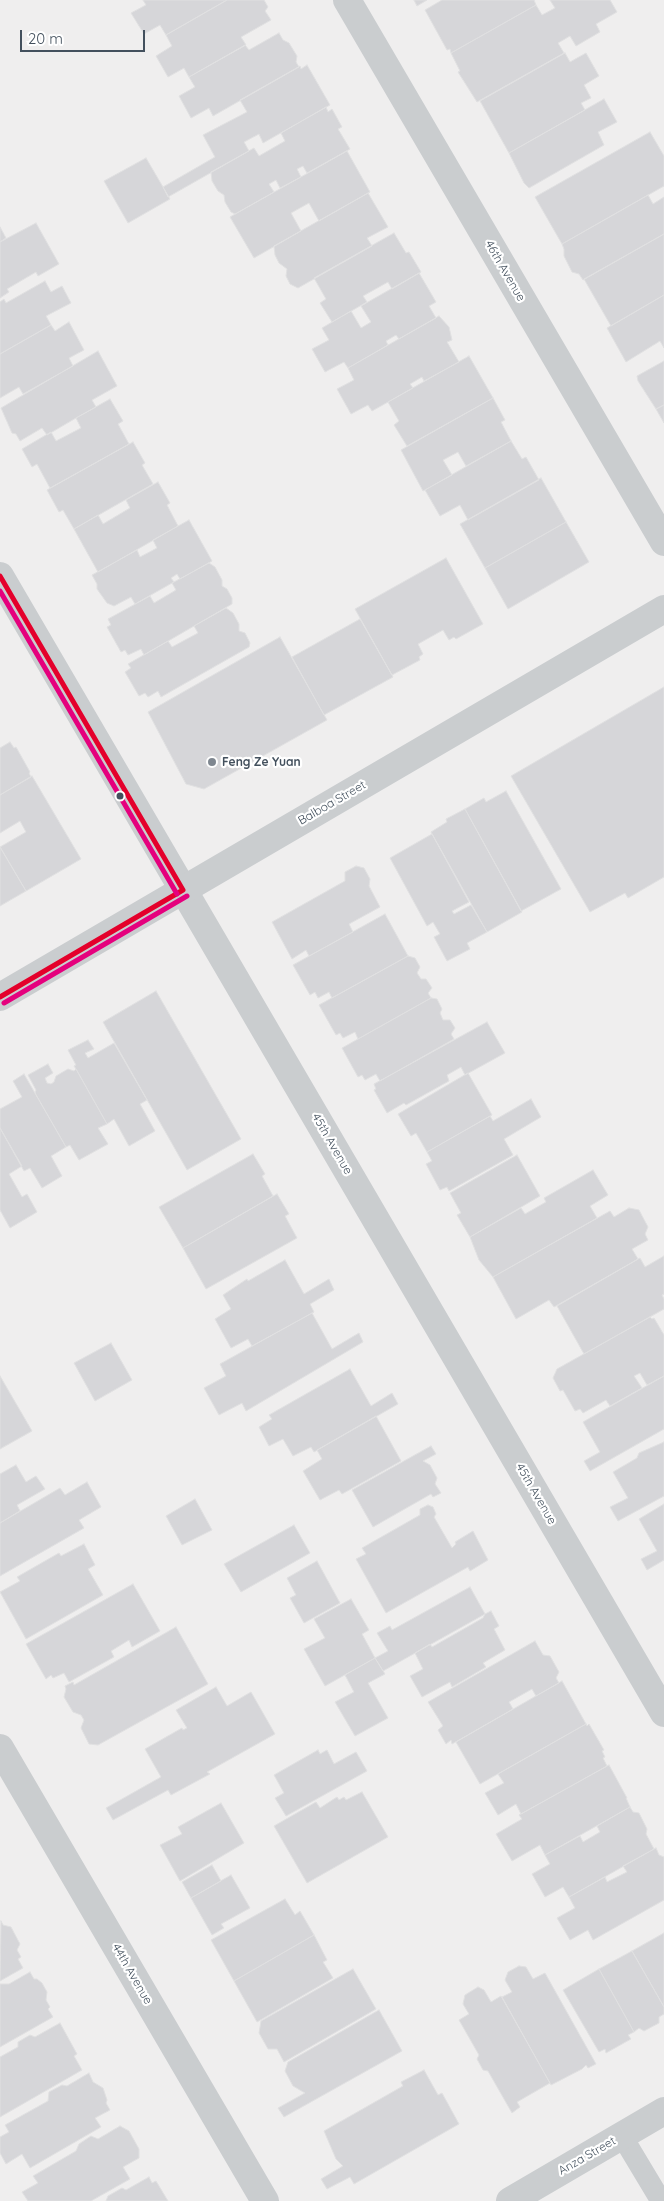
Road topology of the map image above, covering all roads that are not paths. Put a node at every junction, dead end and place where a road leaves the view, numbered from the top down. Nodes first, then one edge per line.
1 (347, 0) edge
2 (664, 542) edge
3 (0, 576) edge
4 (664, 609) edge
5 (184, 890) junction
6 (0, 997) edge
7 (664, 1713) edge
8 (0, 1748) edge
9 (664, 2111) edge
10 (622, 2136) junction
11 (265, 2201) edge
12 (510, 2201) edge
13 (662, 2201) edge

1 - 2 street, 46th Avenue
3 - 5 street, 45th Avenue
4 - 5 street, Balboa Street
5 - 6 street, Balboa Street
5 - 7 street, 45th Avenue
8 - 11 street, 44th Avenue
9 - 10 street, Anza Street
10 - 12 street, Anza Street
10 - 13 lane

